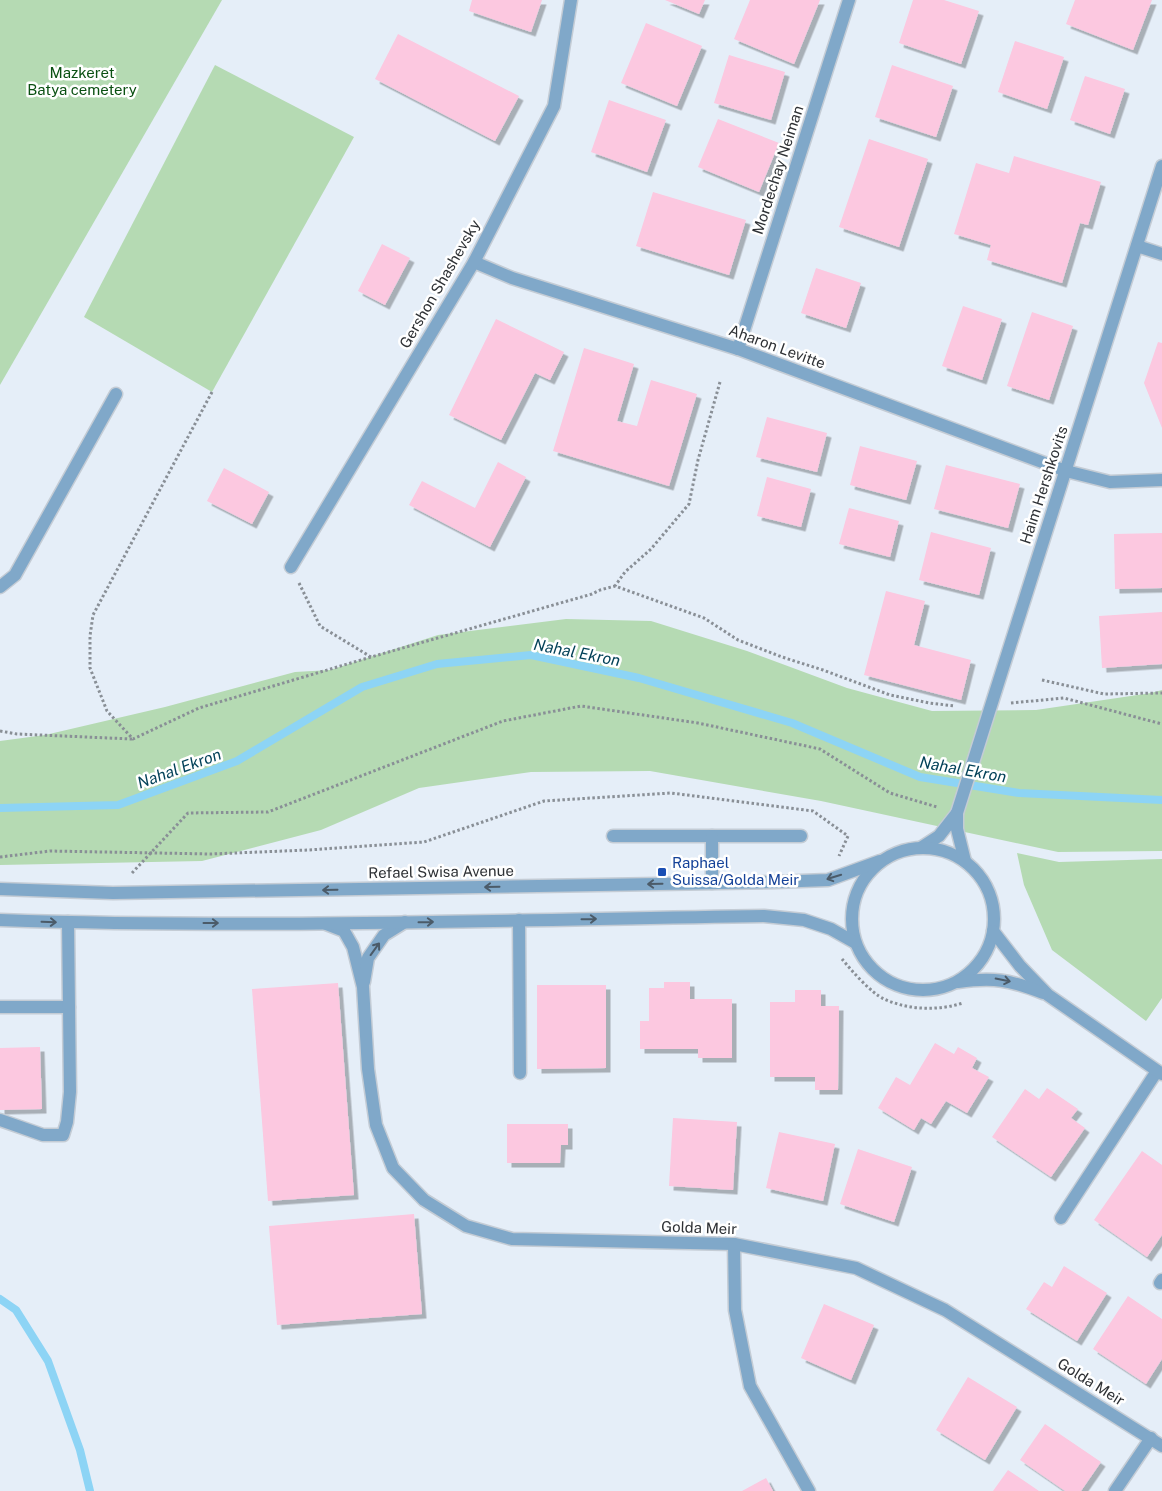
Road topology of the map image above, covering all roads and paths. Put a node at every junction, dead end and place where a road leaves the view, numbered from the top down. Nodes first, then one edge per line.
1 (571, 0) edge
2 (849, 0) edge
3 (1162, 166) edge
4 (1136, 246) junction
5 (1162, 254) edge
6 (474, 262) junction
7 (738, 349) junction
8 (720, 382) dead end
9 (212, 392) dead end
10 (116, 394) dead end
11 (1066, 471) junction
12 (1162, 480) edge
13 (292, 567) joint
14 (0, 586) edge
15 (615, 586) junction
16 (371, 657) junction
17 (1042, 680) dead end
18 (1162, 692) edge
19 (991, 705) junction
20 (955, 706) dead end
21 (1162, 724) edge
22 (0, 731) edge
23 (133, 739) junction
24 (957, 813) junction
25 (613, 836) dead end
26 (712, 836) junction
27 (802, 836) dead end
28 (922, 848) junction
29 (151, 853) junction
30 (0, 857) edge
31 (880, 862) junction
32 (965, 862) junction
33 (828, 880) junction
34 (712, 883) junction
35 (0, 889) edge
36 (113, 892) junction
37 (0, 920) edge
38 (519, 920) junction
39 (68, 922) junction
40 (405, 922) junction
41 (325, 923) junction
42 (994, 931) junction
43 (854, 942) junction
44 (838, 955) dead end
45 (956, 982) junction
46 (363, 987) junction
47 (1048, 994) junction
48 (971, 1000) dead end
49 (0, 1007) edge
50 (69, 1007) junction
51 (1160, 1072) edge
52 (520, 1073) dead end
53 (0, 1120) edge
54 (1061, 1218) dead end
55 (734, 1244) junction
56 (1151, 1438) junction
57 (1162, 1446) edge
58 (809, 1491) edge
59 (1115, 1491) edge

1 - 6 street, Gershon Shashevsky
2 - 7 street, Mordechay Neiman
3 - 4 street, Haim Hershkovits
4 - 5 street
4 - 11 street, Haim Hershkovits
6 - 7 street, Aharon Levitte
6 - 13 street, Gershon Shashevsky
7 - 11 street, Aharon Levitte
8 - 15 path
9 - 23 path
10 - 14 street
11 - 12 street, Aharon Levitte
11 - 19 street, Haim Hershkovits
13 - 16 path
15 - 16 path
15 - 20 path
16 - 23 path
17 - 18 path
19 - 21 path
19 - 24 street, Haim Hershkovits
22 - 23 path
24 - 28 street, Haim Hershkovits
24 - 29 path
24 - 32 street, Haim Hershkovits
25 - 26 street
26 - 27 street
26 - 34 street
28 - 31 street
28 - 32 street
29 - 30 path
29 - 33 path
29 - 36 path
31 -> 33 street, Refael Swisa Avenue
31 - 43 street
32 - 42 street
33 - 34 street, Refael Swisa Avenue
34 -> 36 street, Refael Swisa Avenue
35 - 36 street, Refael Swisa Avenue
37 -> 39 street
40 -> 38 street
38 -> 43 street
38 - 52 street
39 -> 41 street
39 - 50 street
40 - 41 street
46 -> 40 street, Golda Meir
41 - 46 street, Golda Meir
42 - 45 street
42 - 47 street
43 - 45 street
44 - 48 path
45 -> 47 street
46 - 55 street, Golda Meir
47 - 51 street
49 - 50 street
50 - 53 street
51 - 54 street
55 - 56 street, Golda Meir
55 - 58 street
56 - 57 street, Golda Meir
56 - 59 street

